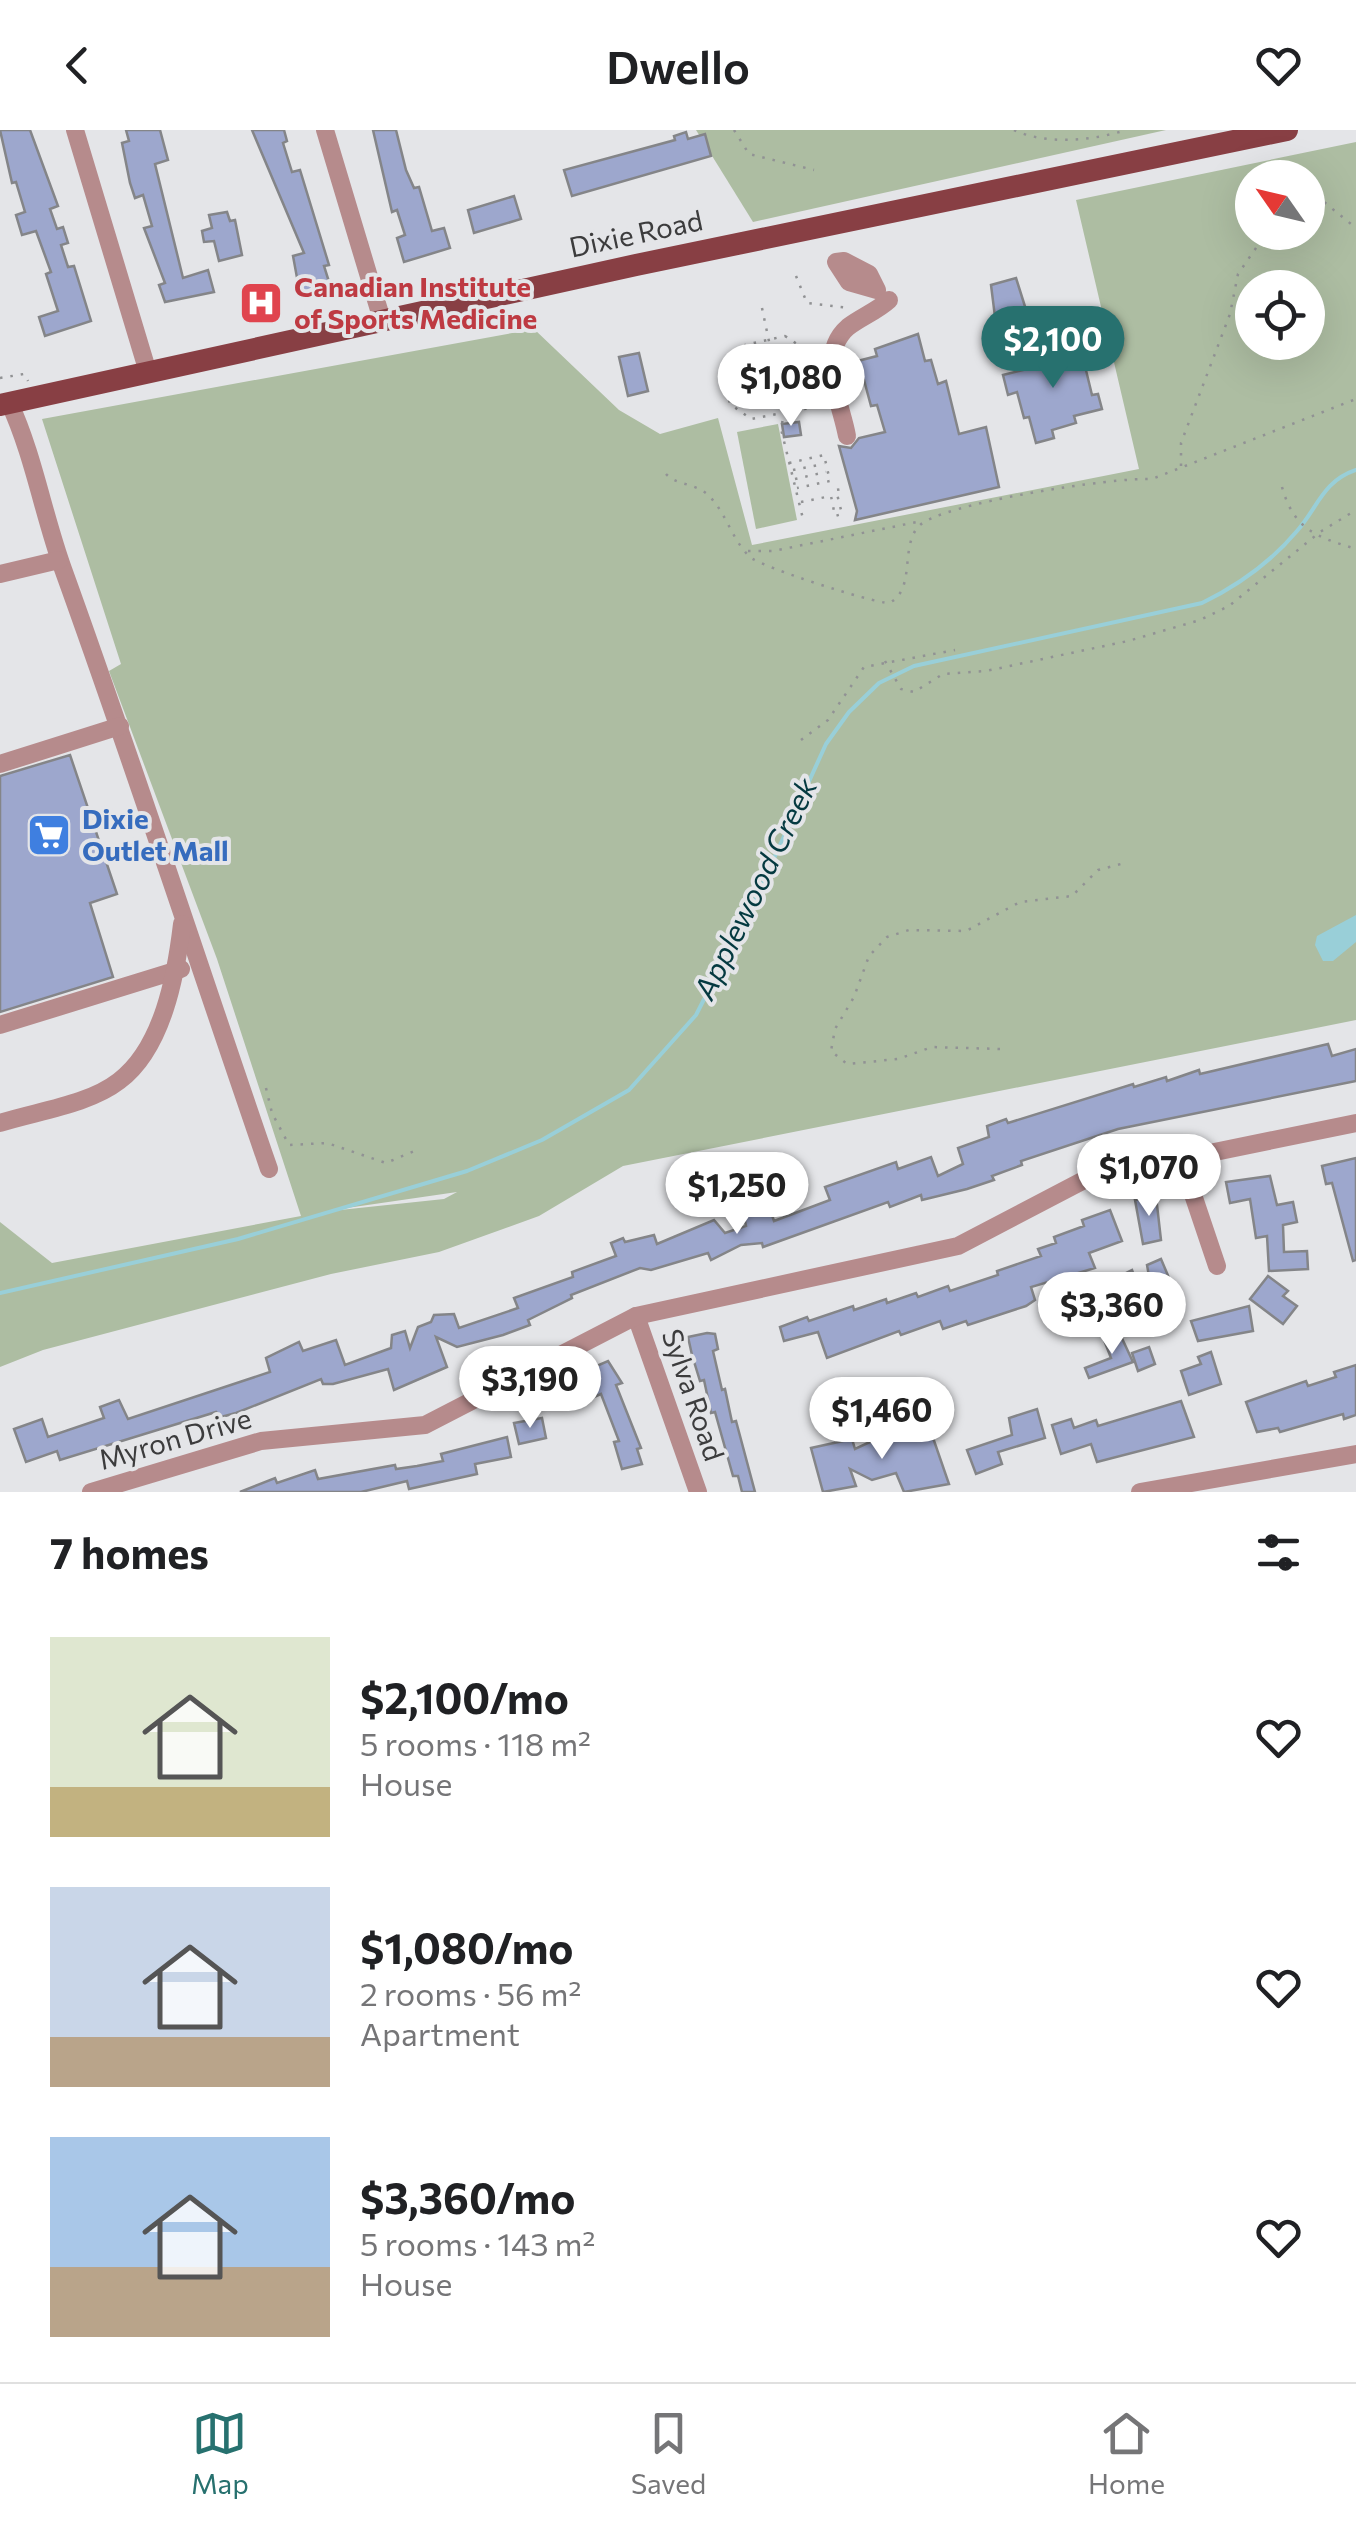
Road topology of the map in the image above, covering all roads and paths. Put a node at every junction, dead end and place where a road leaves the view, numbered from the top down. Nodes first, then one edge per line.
1 (75, 130) edge
2 (325, 130) edge
3 (734, 130) edge
4 (1014, 130) edge
5 (1126, 130) edge
6 (1287, 130) edge
7 (1230, 136) edge
8 (814, 170) dead end
9 (1325, 203) edge
10 (1356, 228) edge
11 (1255, 250) edge
12 (796, 276) dead end
13 (889, 300) dead end
14 (762, 308) dead end
15 (868, 316) junction
16 (382, 320) junction
17 (768, 340) junction
18 (147, 370) junction
19 (1356, 399) edge
20 (5, 403) edge
21 (784, 412) junction
22 (847, 436) dead end
23 (789, 463) junction
24 (826, 464) junction
25 (1181, 468) junction
26 (791, 471) junction
27 (828, 472) junction
28 (666, 474) dead end
29 (793, 479) junction
30 (1282, 488) dead end
31 (796, 489) junction
32 (842, 489) dead end
33 (799, 503) junction
34 (1356, 510) edge
35 (928, 519) junction
36 (804, 523) dead end
37 (1315, 537) junction
38 (1356, 549) edge
39 (745, 551) junction
40 (59, 560) junction
41 (0, 574) edge
42 (956, 650) dead end
43 (885, 661) junction
44 (120, 726) junction
45 (801, 740) dead end
46 (0, 764) edge
47 (795, 787) dead end
48 (815, 794) dead end
49 (1121, 864) dead end
50 (182, 918) junction
51 (198, 963) junction
52 (175, 971) junction
53 (0, 1025) edge
54 (1000, 1048) dead end
55 (266, 1088) dead end
56 (1356, 1122) edge
57 (0, 1123) edge
58 (418, 1150) dead end
59 (1181, 1160) junction
60 (269, 1169) dead end
61 (1217, 1266) dead end
62 (636, 1316) junction
63 (1356, 1454) edge
64 (91, 1492) edge
65 (698, 1492) edge
66 (1140, 1492) edge

1 - 18 street
2 - 16 street
3 - 8 path
4 - 5 path
6 - 7 main road, Dixie Road
7 - 16 main road, Dixie Road
9 - 10 path
11 - 25 path
12 - 15 path
13 - 15 street
14 - 17 path
15 - 22 street
16 - 18 main road, Dixie Road
17 - 21 path
17 - 21 path
17 - 21 path
18 - 20 main road, Dixie Road
19 - 25 path
20 - 40 street
21 - 23 path
23 - 24 path
23 - 26 path
24 - 26 path
24 - 27 path
25 - 35 path
26 - 29 path
27 - 29 path
27 - 31 path
28 - 39 path
29 - 31 path
30 - 37 path
31 - 33 path
32 - 33 path
33 - 36 path
34 - 37 path
35 - 39 path
35 - 39 path
37 - 38 path
37 - 43 path
40 - 41 street
40 - 44 street
42 - 43 path
43 - 45 path
44 - 46 street
44 - 50 street
47 - 48 path
49 - 54 path
50 - 51 street
50 - 52 street
51 - 52 street
51 - 60 street
52 - 53 street
52 - 57 street
55 - 58 path
56 - 59 street, Myron Drive
59 - 61 street
59 - 62 street, Myron Drive
62 - 64 street, Myron Drive
62 - 65 street, Sylva Road
63 - 66 street

